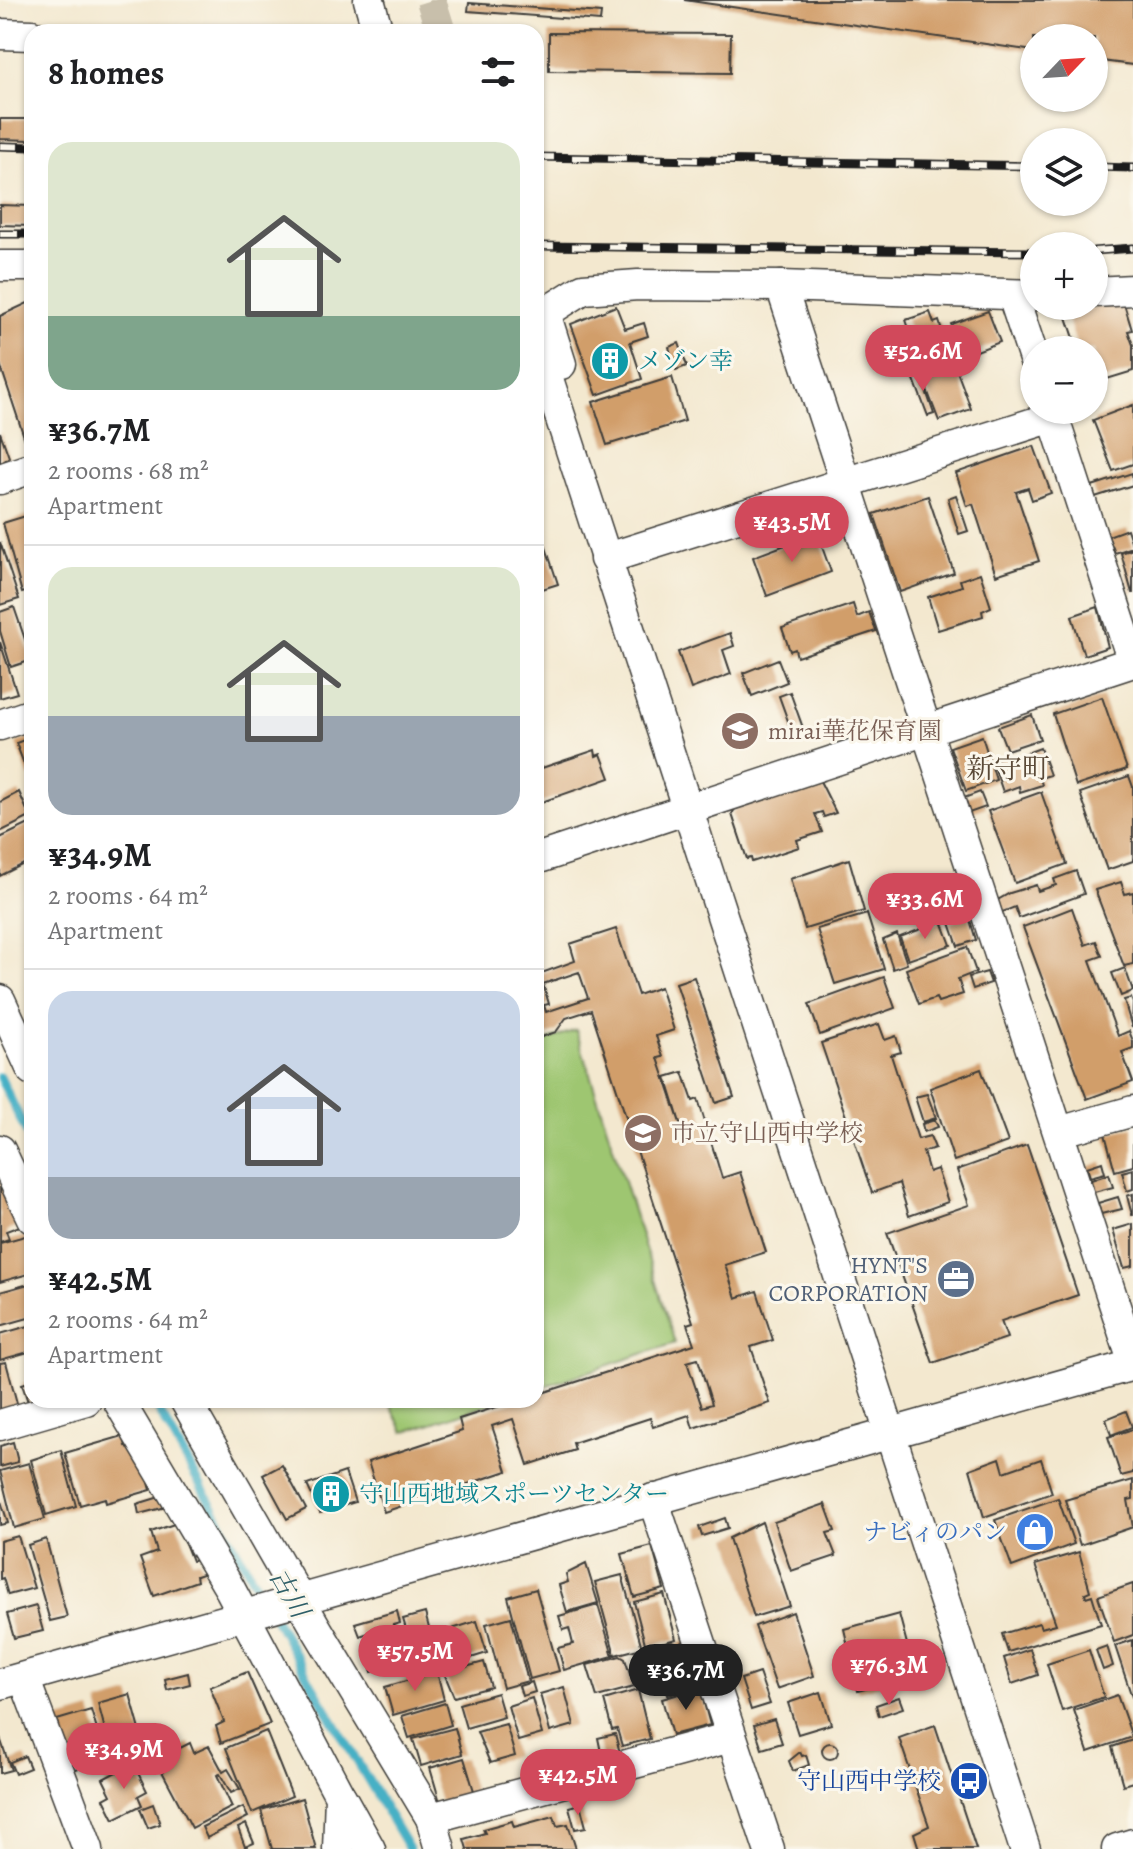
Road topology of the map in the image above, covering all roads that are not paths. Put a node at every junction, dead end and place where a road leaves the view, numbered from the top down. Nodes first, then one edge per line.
1 (369, 0) edge
2 (376, 24) edge
3 (0, 34) edge
4 (24, 35) edge
5 (0, 266) edge
6 (24, 266) edge
7 (781, 286) junction
8 (1133, 290) edge
9 (1108, 291) edge
10 (1020, 296) edge
11 (544, 396) edge
12 (548, 423) edge
13 (1021, 424) edge
14 (1056, 424) edge
15 (24, 471) edge
16 (0, 479) edge
17 (848, 485) junction
18 (605, 559) junction
19 (1133, 662) edge
20 (24, 717) edge
21 (0, 725) edge
22 (927, 732) junction
23 (687, 808) junction
24 (544, 856) edge
25 (11, 1016) edge
26 (24, 1049) edge
27 (1133, 1111) edge
28 (1059, 1132) junction
29 (0, 1150) edge
30 (24, 1201) edge
31 (1133, 1363) edge
32 (58, 1408) edge
33 (123, 1408) edge
34 (189, 1408) edge
35 (0, 1425) edge
36 (888, 1433) junction
37 (653, 1499) junction
38 (295, 1600) junction
39 (249, 1614) junction
40 (12, 1681) edge
41 (731, 1737) junction
42 (340, 1796) junction
43 (431, 1818) junction
44 (1133, 1844) edge
45 (88, 1849) edge
46 (338, 1849) edge
47 (370, 1849) edge
48 (440, 1849) edge
49 (769, 1849) edge
50 (1025, 1849) edge
51 (1117, 1849) edge

1 - 2 street
3 - 4 street
5 - 6 street
7 - 10 street
7 - 12 street
7 - 17 street
8 - 9 street
11 - 12 street
12 - 18 street
13 - 17 street
14 - 19 street
15 - 16 street
17 - 18 street
17 - 22 street
18 - 23 street
19 - 22 street
20 - 21 street
22 - 23 street
22 - 28 street
23 - 24 street
23 - 36 street
25 - 26 street
27 - 28 street
28 - 31 street
29 - 30 street
31 - 36 street
32 - 35 street
33 - 39 street
34 - 38 street
36 - 37 street
36 - 50 street
37 - 38 street
37 - 41 street
38 - 39 street
38 - 43 street
39 - 40 street
39 - 42 street
40 - 45 street
41 - 43 street
41 - 49 street
42 - 46 street
42 - 47 street
43 - 48 street
44 - 51 street

